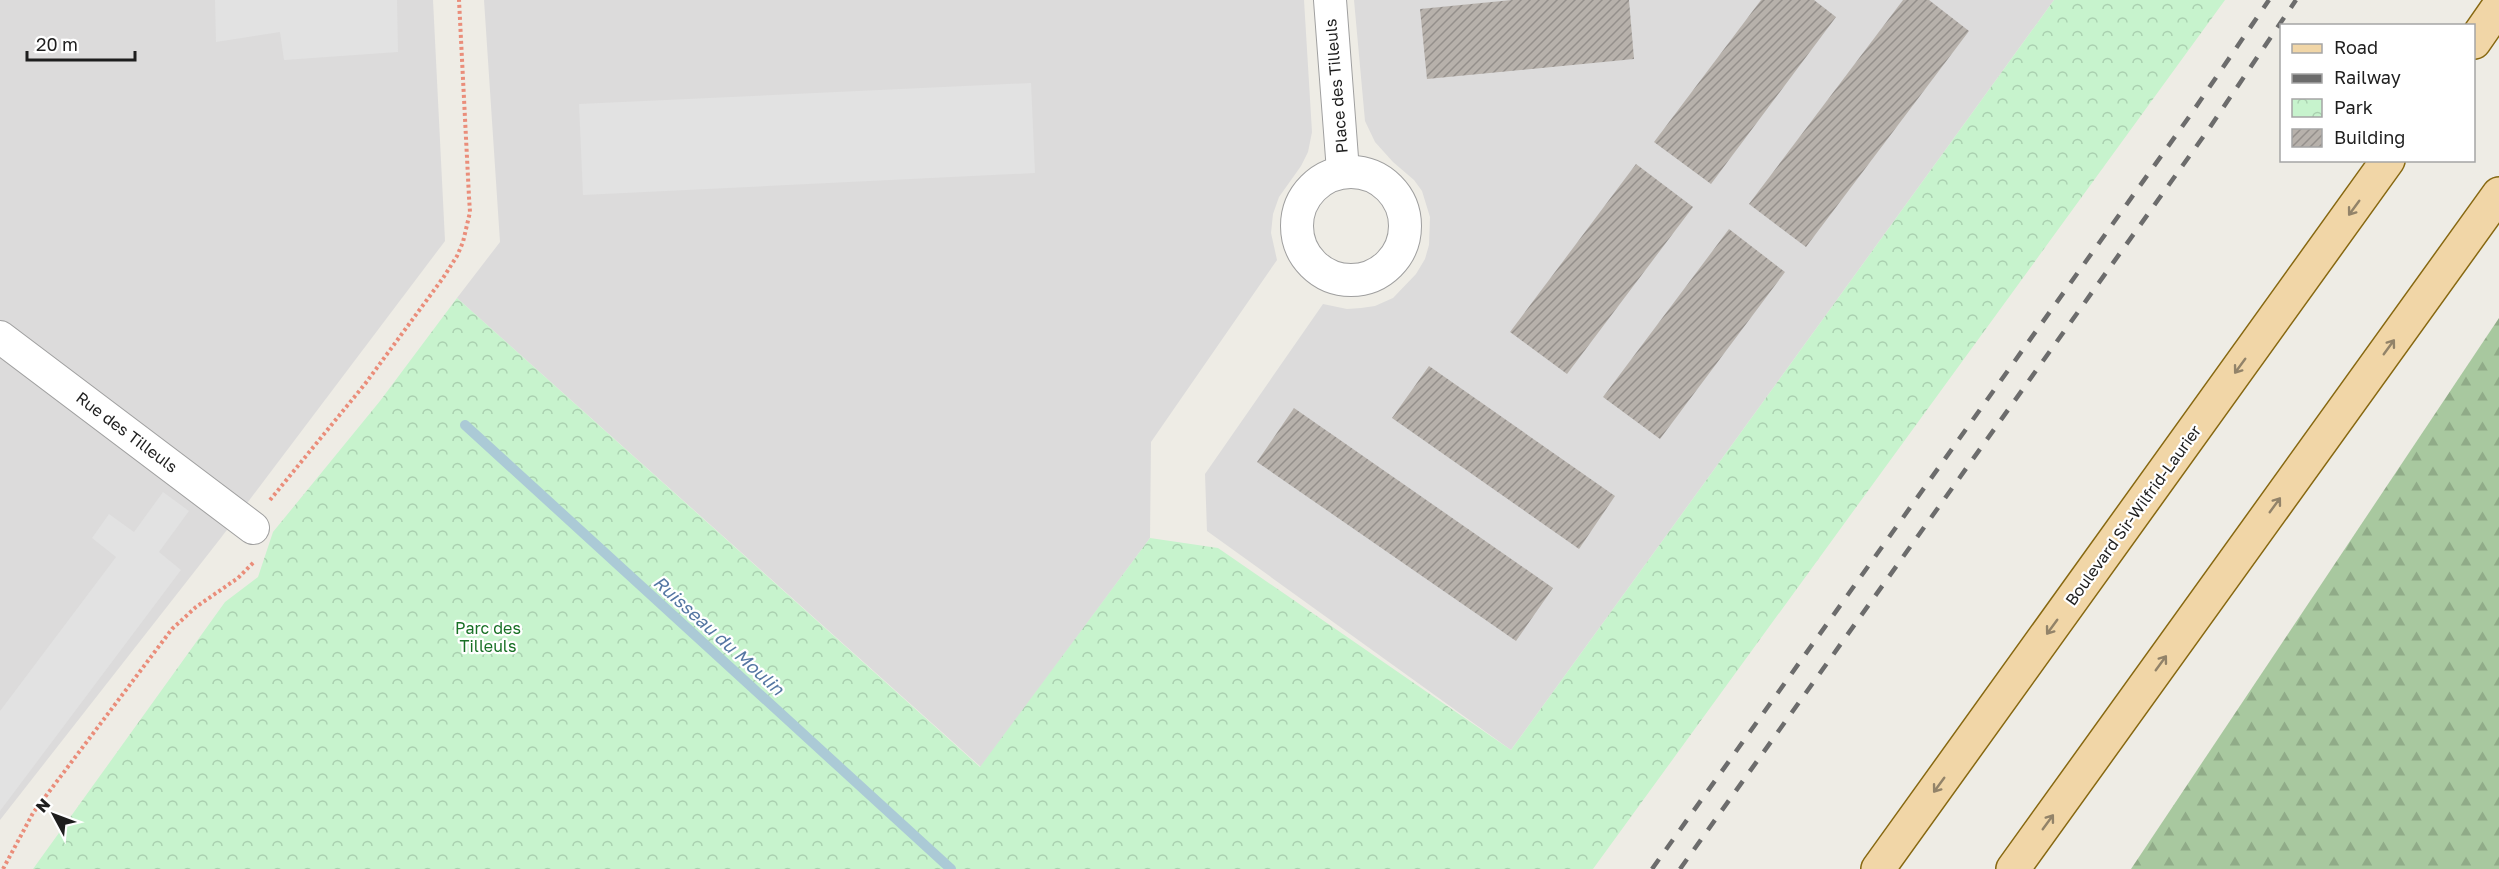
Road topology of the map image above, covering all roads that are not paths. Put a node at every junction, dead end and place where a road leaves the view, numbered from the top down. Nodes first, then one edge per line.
1 (1330, 0) edge
2 (2499, 6) edge
3 (2475, 41) edge
4 (2387, 162) edge
5 (1343, 171) dead end
6 (2499, 194) edge
7 (0, 337) edge
8 (253, 528) road end
9 (1878, 869) edge
10 (2013, 869) edge

1 - 5 street, Place des Tilleuls
2 - 3 main road
4 -> 9 main road, Boulevard Sir-Wilfrid-Laurier
10 -> 6 main road
7 - 8 street, Rue des Tilleuls

